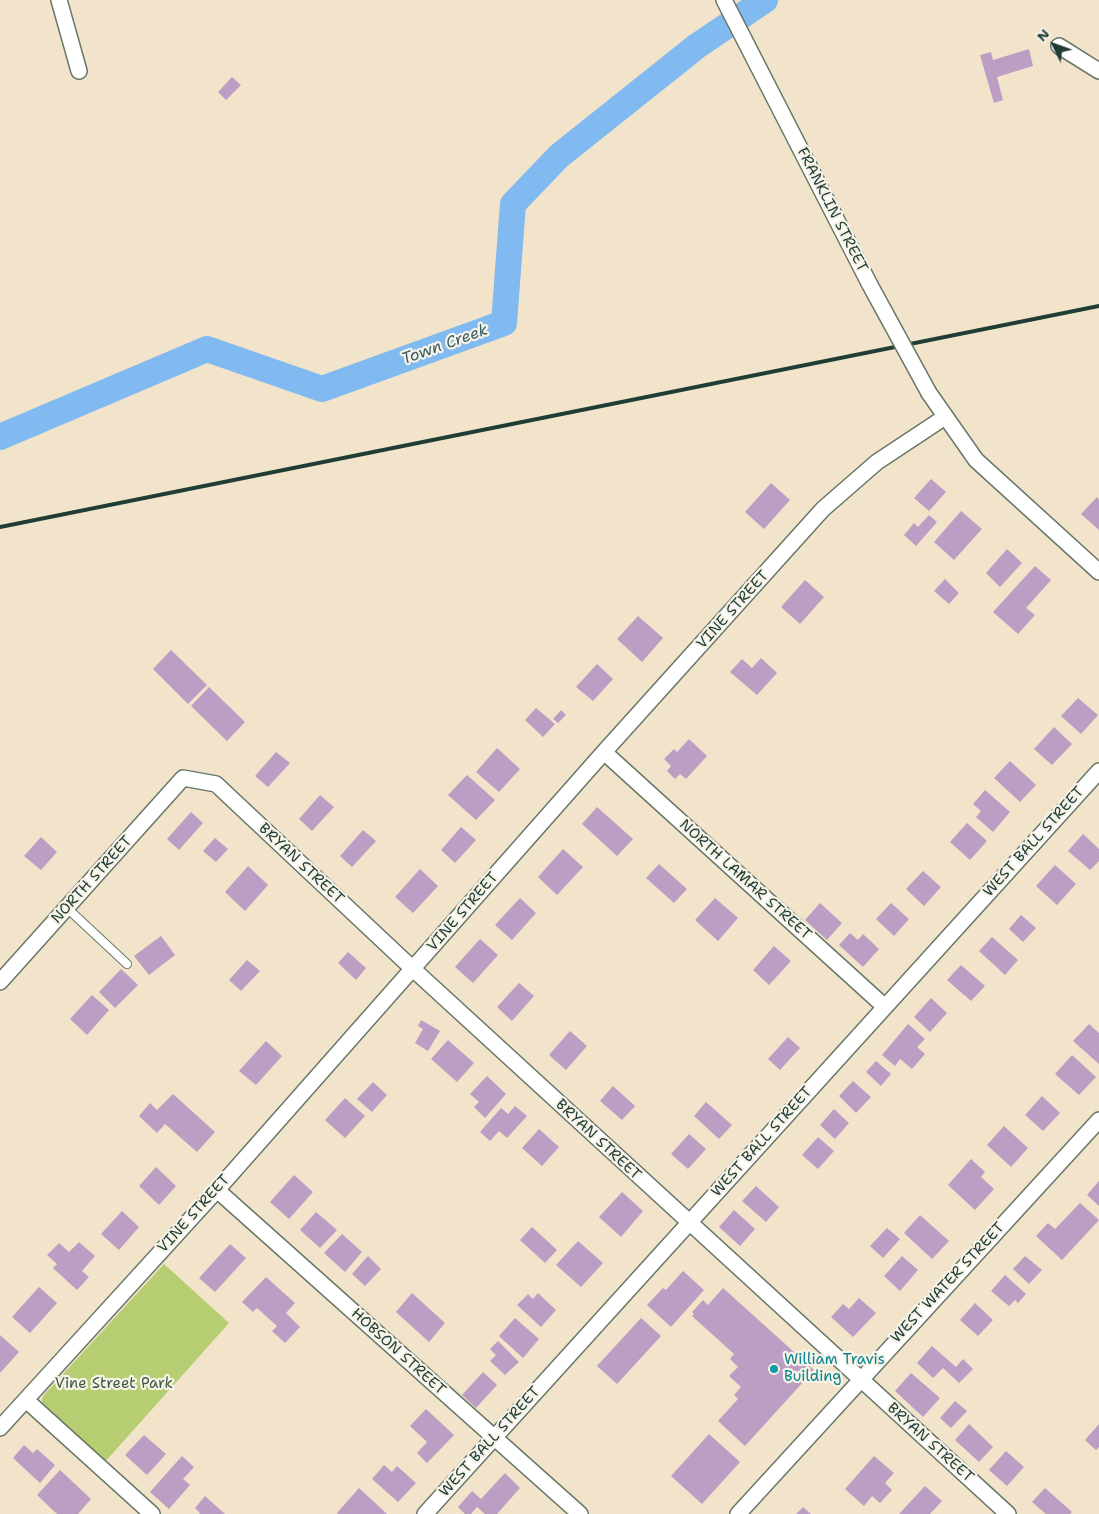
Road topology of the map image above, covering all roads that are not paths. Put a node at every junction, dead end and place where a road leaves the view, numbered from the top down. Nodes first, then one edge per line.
1 (59, 0) edge
2 (724, 0) edge
3 (1059, 46) dead end
4 (79, 70) dead end
5 (1099, 71) edge
6 (945, 417) junction
7 (1099, 572) edge
8 (604, 752) junction
9 (1099, 771) edge
10 (183, 778) joint
11 (66, 908) junction
12 (127, 964) dead end
13 (413, 969) junction
14 (0, 982) edge
15 (885, 1007) junction
16 (1099, 1120) edge
17 (217, 1190) junction
18 (688, 1223) junction
19 (860, 1379) junction
20 (26, 1400) junction
21 (0, 1428) edge
22 (494, 1438) junction
23 (152, 1514) edge
24 (425, 1514) edge
25 (580, 1514) edge
26 (738, 1514) edge
27 (1008, 1514) edge

1 - 4 street
2 - 6 street, FRANKLIN STREET, bridge
3 - 5 street
6 - 7 street, FRANKLIN STREET
6 - 8 street, VINE STREET
8 - 13 street, VINE STREET
8 - 15 street, NORTH LAMAR STREET
9 - 15 street, WEST BALL STREET
10 - 11 street, NORTH STREET
10 - 13 street, BRYAN STREET
11 - 12 lane
11 - 14 street, NORTH STREET
13 - 17 street, VINE STREET
13 - 18 street, BRYAN STREET
15 - 18 street, WEST BALL STREET
16 - 19 street, WEST WATER STREET
17 - 20 street, VINE STREET
17 - 22 street, HOBSON STREET
18 - 19 street, BRYAN STREET
18 - 22 street, WEST BALL STREET
19 - 26 street, WEST WATER STREET
19 - 27 street, BRYAN STREET
20 - 21 street, VINE STREET
20 - 23 street
22 - 24 street, WEST BALL STREET
22 - 25 street, HOBSON STREET

